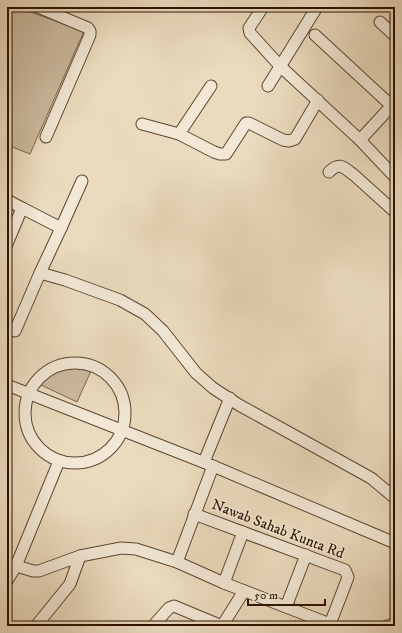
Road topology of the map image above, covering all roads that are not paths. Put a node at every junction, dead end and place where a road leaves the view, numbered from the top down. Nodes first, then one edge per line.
1 (38, 7) edge
2 (263, 7) edge
3 (316, 7) edge
4 (380, 22) dead end
5 (315, 35) dead end
6 (395, 36) edge
7 (280, 66) junction
8 (211, 86) dead end
9 (268, 86) dead end
10 (318, 100) junction
11 (394, 106) edge
12 (142, 124) dead end
13 (179, 134) junction
14 (46, 137) dead end
15 (360, 140) junction
16 (329, 172) dead end
17 (395, 177) edge
18 (82, 181) dead end
19 (7, 200) edge
20 (22, 208) junction
21 (395, 212) edge
22 (61, 228) junction
23 (7, 244) edge
24 (40, 273) junction
25 (15, 331) dead end
26 (7, 385) edge
27 (28, 393) junction
28 (230, 398) junction
29 (123, 431) junction
30 (59, 461) junction
31 (208, 464) junction
32 (395, 498) edge
33 (194, 514) junction
34 (243, 532) junction
35 (395, 543) edge
36 (306, 555) junction
37 (80, 556) junction
38 (177, 562) junction
39 (11, 564) edge
40 (7, 581) edge
41 (224, 583) junction
42 (244, 591) junction
43 (286, 607) junction
44 (395, 623) edge
45 (332, 625) edge
46 (36, 626) edge
47 (153, 626) edge
48 (222, 626) edge
49 (387, 626) edge

1 - 14 street
2 - 7 street
3 - 7 street
4 - 6 street
5 - 11 street
7 - 9 street
7 - 10 street
8 - 13 street
10 - 13 street
10 - 15 street
11 - 15 street
12 - 13 street
15 - 17 street
16 - 21 street
18 - 22 street
19 - 20 street
20 - 22 street
20 - 23 street
22 - 24 street
24 - 25 street
24 - 28 street
26 - 27 street
27 - 29 street
27 - 29 street
27 - 30 street
28 - 31 street, Nawab Sahab Kunta Rd
28 - 32 street
29 - 30 street
29 - 31 street
30 - 39 street
31 - 33 street, Nawab Sahab Kunta Rd
31 - 35 street
33 - 34 street, Nawab Sahab Kunta Rd
33 - 38 street
34 - 36 street, Nawab Sahab Kunta Rd
34 - 41 street
36 - 43 street
36 - 45 street, Nawab Sahab Kunta Rd
37 - 38 street
37 - 39 street
37 - 46 street
38 - 41 street
39 - 40 street
41 - 42 street
42 - 43 street
42 - 48 street
43 - 45 street
44 - 49 street
47 - 48 street

